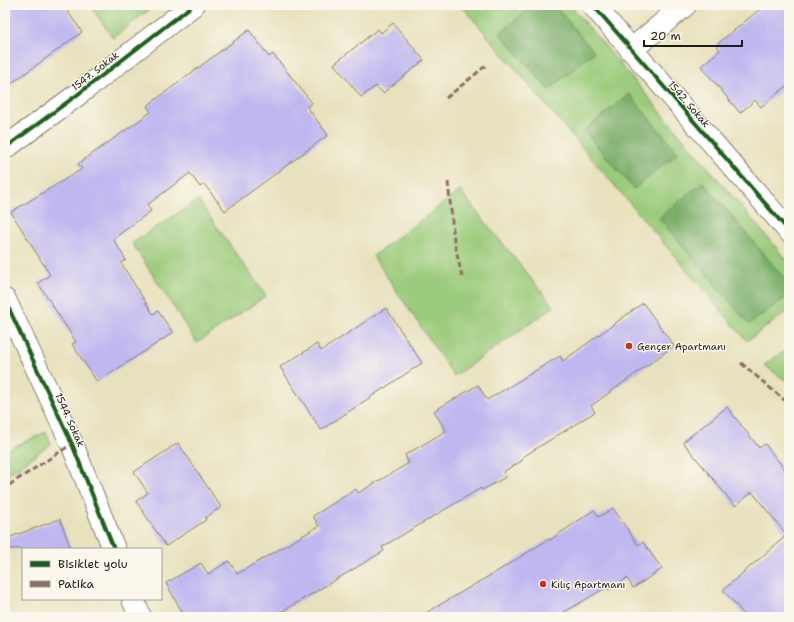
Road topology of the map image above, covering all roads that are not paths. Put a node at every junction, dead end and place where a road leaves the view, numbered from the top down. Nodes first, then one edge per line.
1 (194, 5) edge
2 (593, 5) edge
3 (685, 5) edge
4 (631, 50) junction
5 (5, 148) edge
6 (789, 231) edge
7 (5, 300) edge
8 (114, 548) edge
9 (133, 600) edge
10 (140, 617) edge

1 - 5 street, 1547. Sokak
2 - 4 street, 1542. Sokak
3 - 4 street
4 - 6 street, 1542. Sokak
7 - 8 street, 1544. Sokak
9 - 10 street

